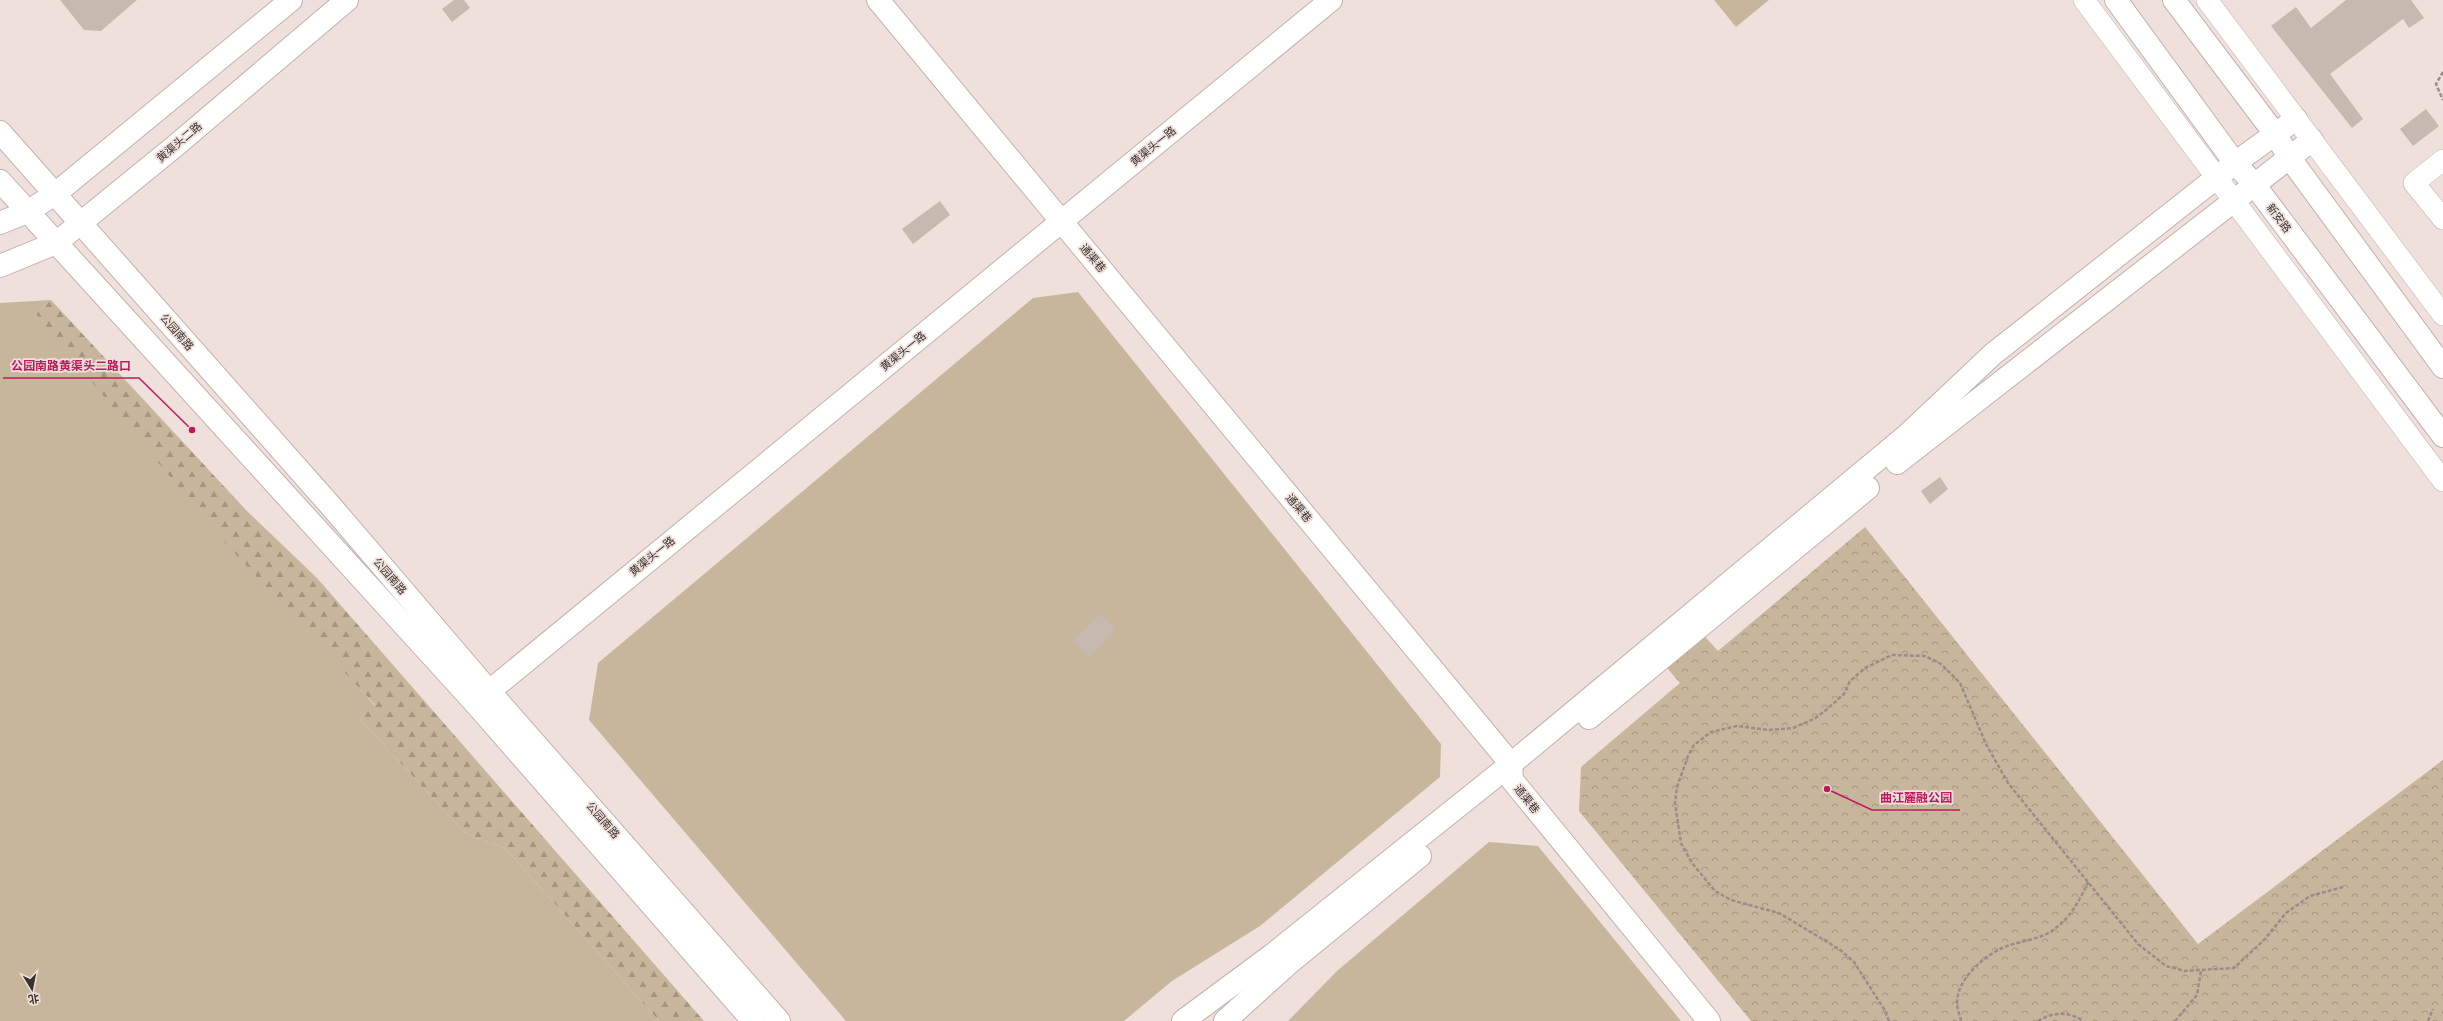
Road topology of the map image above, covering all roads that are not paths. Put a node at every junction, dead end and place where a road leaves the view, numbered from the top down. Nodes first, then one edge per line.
1 (291, 0) edge
2 (347, 0) edge
3 (878, 0) edge
4 (1331, 0) edge
5 (2084, 0) edge
6 (2116, 0) edge
7 (2174, 0) edge
8 (2207, 0) edge
9 (2296, 119) junction
10 (0, 132) edge
11 (2275, 134) junction
12 (2312, 140) junction
13 (2289, 157) junction
14 (2443, 160) edge
15 (2235, 163) junction
16 (2217, 178) junction
17 (0, 181) edge
18 (2253, 183) junction
19 (55, 194) junction
20 (2233, 199) junction
21 (27, 212) junction
22 (2443, 219) edge
23 (1062, 221) junction
24 (0, 223) edge
25 (80, 223) junction
26 (56, 243) junction
27 (0, 266) edge
28 (2443, 315) edge
29 (2443, 367) edge
30 (2443, 436) edge
31 (2443, 481) edge
32 (482, 696) junction
33 (1511, 772) junction
34 (753, 1021) edge
35 (779, 1021) edge
36 (1183, 1021) edge
37 (1225, 1021) edge
38 (1709, 1021) edge

1 - 19 street
2 - 25 street, 黄渠头二路
3 - 23 street, 通渠巷
4 - 23 street, 黄渠头一路
5 - 16 street
6 - 15 street, 新安路
7 - 11 street
8 - 9 street
9 - 11 street
9 - 12 street
10 - 19 street, 公园南路
11 - 13 street
11 - 15 street
12 - 13 street
12 - 28 street
13 - 18 street
13 - 29 street
14 - 22 street
15 - 16 street
15 - 18 street, 新安路
16 - 20 street
16 - 33 street
17 - 21 street, 公园南路
18 - 20 street
18 - 30 street, 新安路
19 - 21 street
19 - 25 street, 公园南路
20 - 31 street
20 - 33 street
21 - 24 street
21 - 26 street, 公园南路
23 - 32 street, 黄渠头一路
23 - 33 street, 通渠巷
25 - 26 street, 黄渠头二路
25 - 32 street, 公园南路
26 - 27 street, 黄渠头二路
26 - 32 street, 公园南路
32 - 34 street, 公园南路
32 - 35 street, 公园南路
33 - 36 street
33 - 37 street
33 - 38 street, 通渠巷

